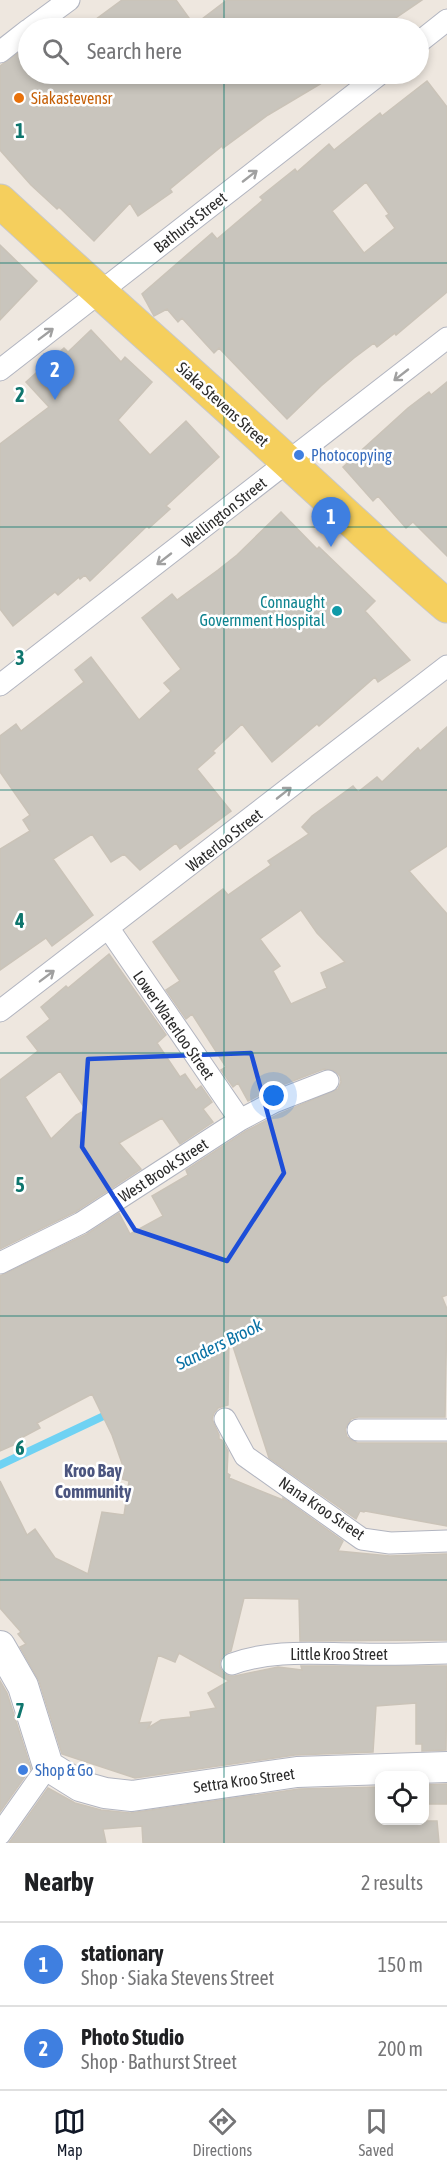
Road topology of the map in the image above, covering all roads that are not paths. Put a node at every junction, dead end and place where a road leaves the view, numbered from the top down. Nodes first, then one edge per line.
1 (69, 0) edge
2 (45, 18) edge
3 (447, 20) edge
4 (429, 34) edge
5 (18, 38) edge
6 (0, 52) edge
7 (367, 84) edge
8 (0, 201) edge
9 (100, 294) junction
10 (447, 338) edge
11 (0, 370) edge
12 (289, 463) junction
13 (447, 606) edge
14 (447, 666) edge
15 (0, 685) edge
16 (109, 929) junction
17 (0, 1011) edge
18 (328, 1081) dead end
19 (240, 1120) junction
20 (0, 1263) edge
21 (225, 1419) dead end
22 (358, 1430) dead end
23 (447, 1430) edge
24 (447, 1541) edge
25 (0, 1646) edge
26 (447, 1653) edge
27 (232, 1664) dead end
28 (48, 1766) junction
29 (447, 1767) edge
30 (0, 1834) edge

1 - 2 street
3 - 4 street
5 - 6 street
9 -> 7 street, Bathurst Street
8 - 9 main road, Siaka Stevens Street
11 -> 9 street, Bathurst Street
9 - 12 main road, Siaka Stevens Street
10 -> 12 street, Wellington Street
12 - 13 main road, Siaka Stevens Street
12 -> 15 street, Wellington Street
16 -> 14 street, Waterloo Street
17 -> 16 street, Waterloo Street
16 - 19 street, Lower Waterloo Street
18 - 19 street, West Brook Street
19 - 20 street, West Brook Street
21 - 24 street, Nana Kroo Street
22 - 23 street
25 - 28 main road
26 - 27 street, Little Kroo Street
28 - 29 main road, Settra Kroo Street
28 - 30 street

